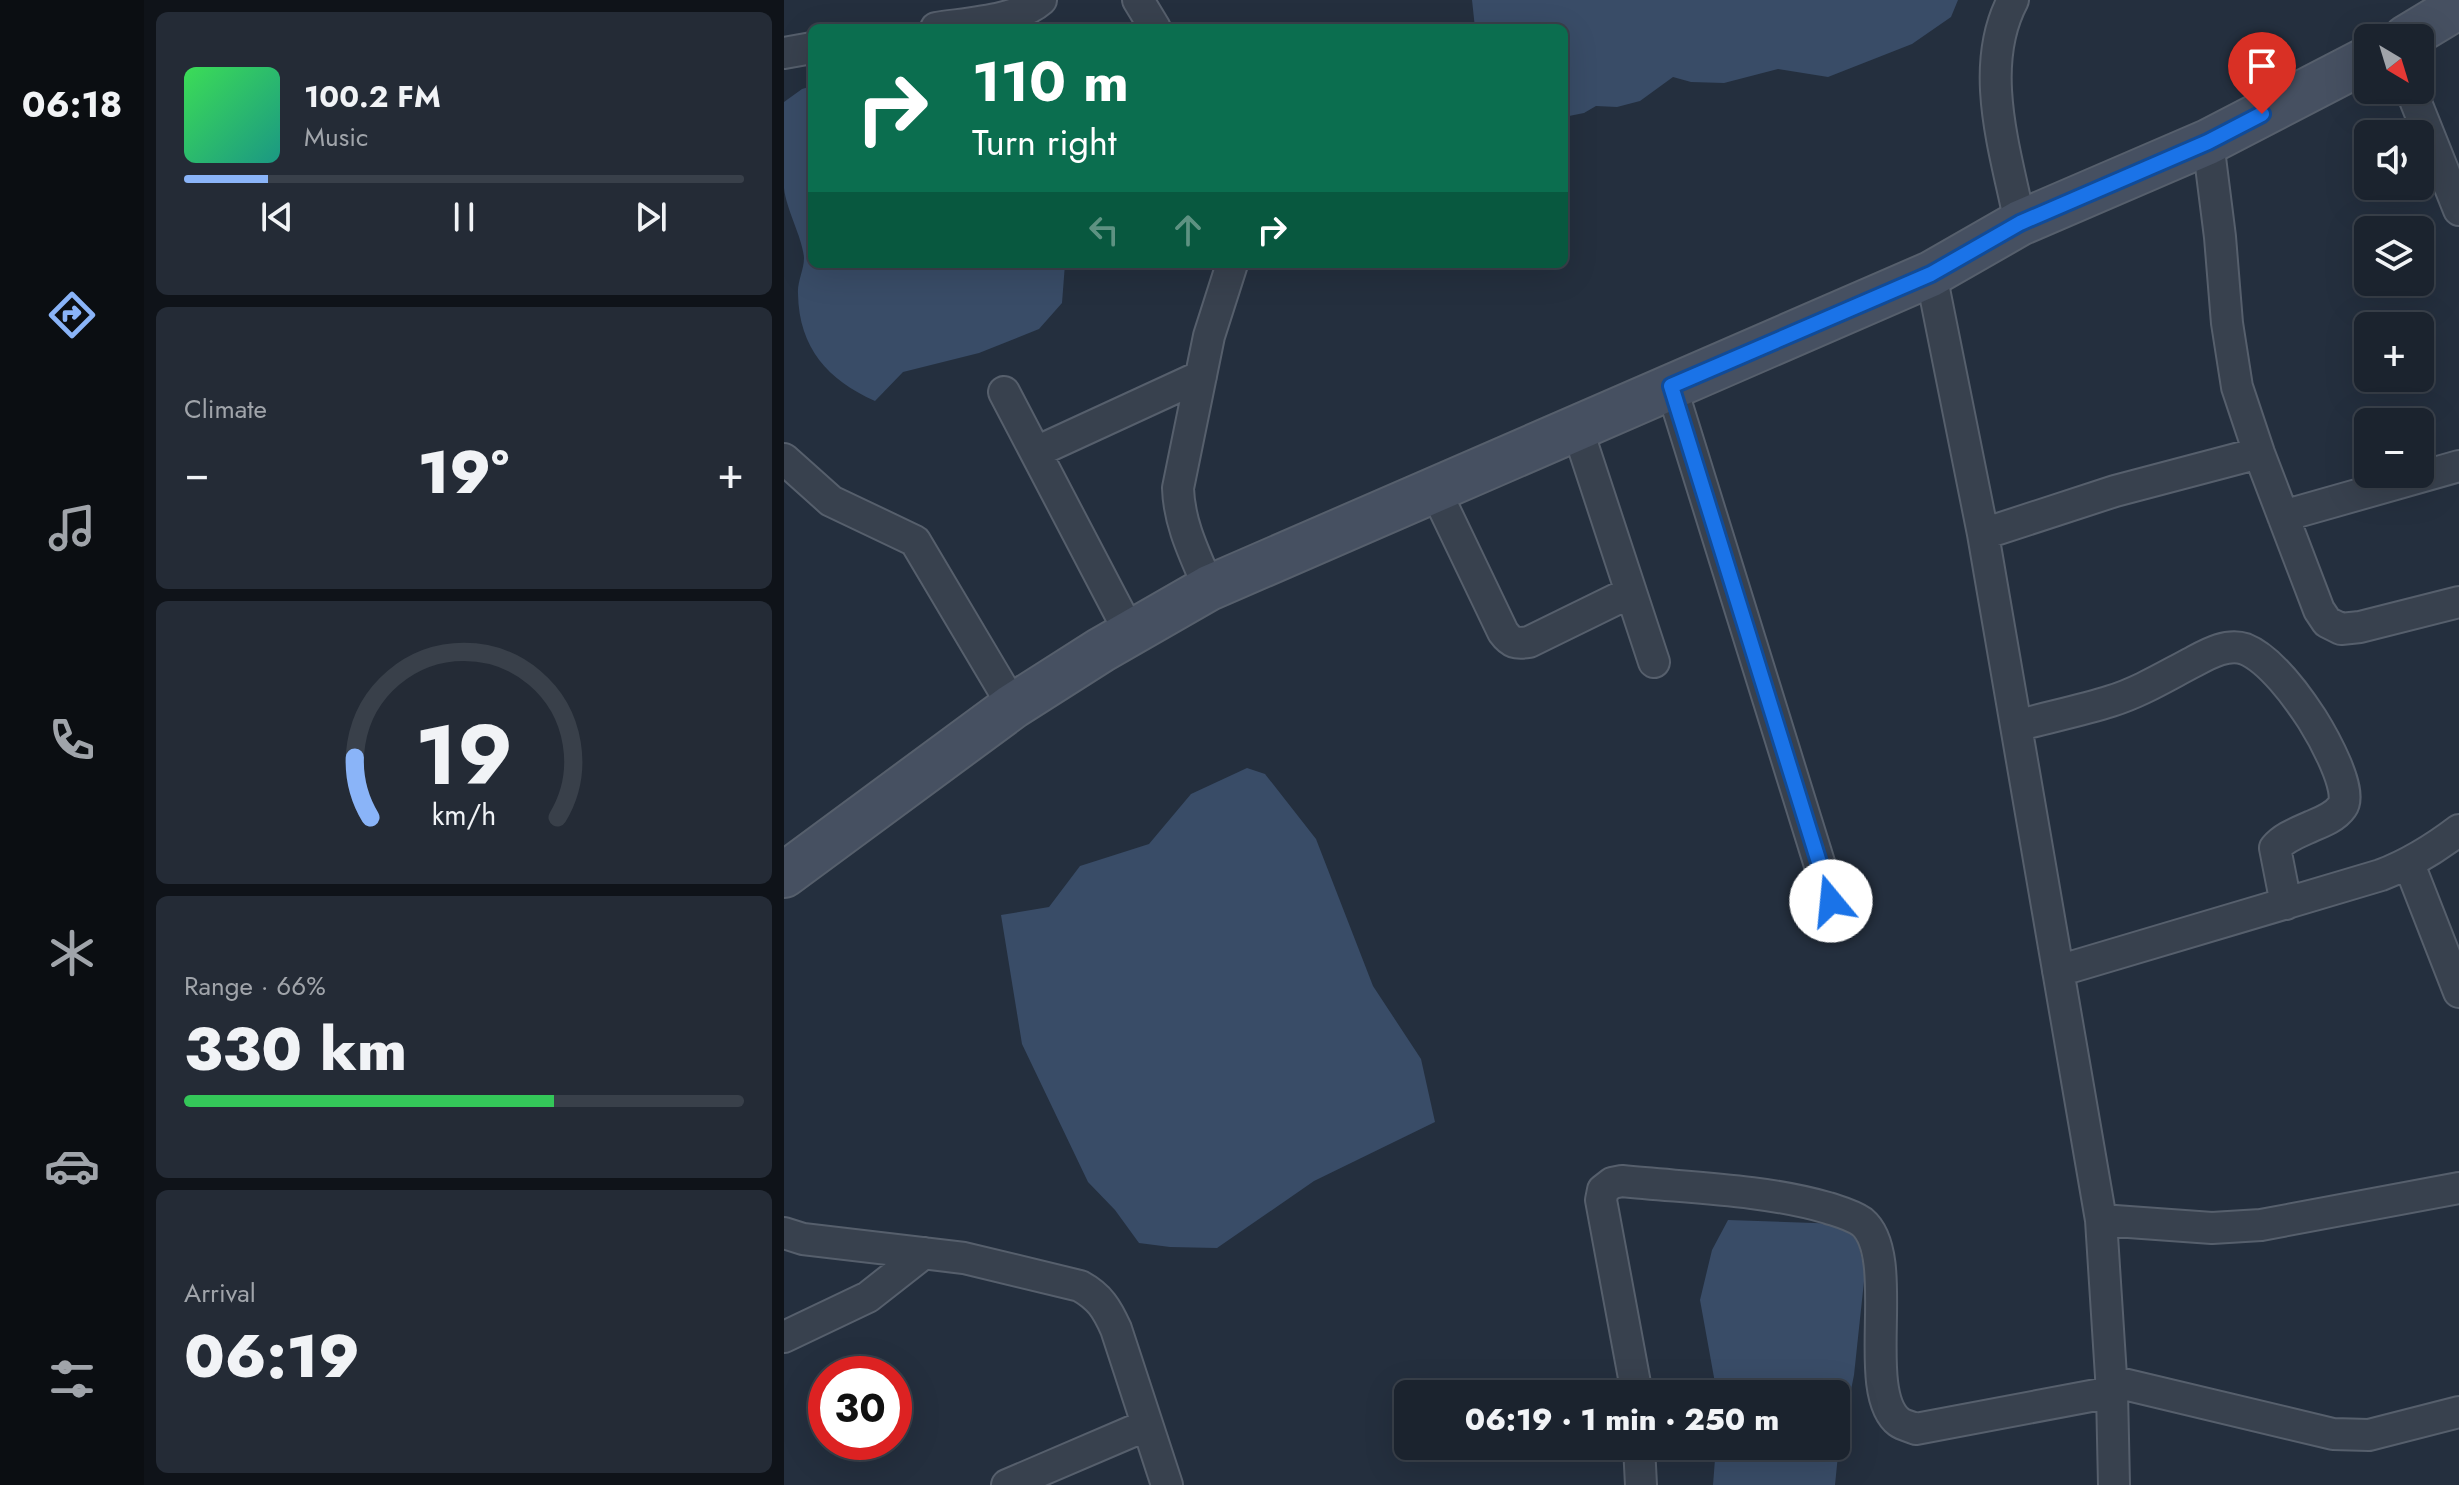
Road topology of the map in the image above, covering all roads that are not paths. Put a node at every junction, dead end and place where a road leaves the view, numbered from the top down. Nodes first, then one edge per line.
1 (1041, 0) edge
2 (1138, 0) edge
3 (2459, 6) edge
4 (2001, 8) edge
5 (959, 24) edge
6 (1153, 24) edge
7 (2429, 24) edge
8 (808, 49) edge
9 (784, 53) edge
10 (2354, 66) edge
11 (2417, 104) edge
12 (2208, 142) junction
13 (2459, 210) edge
14 (2020, 223) junction
15 (1231, 268) edge
16 (1931, 274) junction
17 (1201, 376) junction
18 (1671, 386) junction
19 (1004, 392) dead end
20 (1577, 428) junction
21 (1036, 452) junction
22 (2259, 453) junction
23 (784, 459) edge
24 (2459, 466) edge
25 (1435, 490) junction
26 (2283, 516) junction
27 (1983, 534) junction
28 (1209, 588) junction
29 (1631, 592) junction
30 (2459, 602) edge
31 (1130, 633) junction
32 (1654, 662) dead end
33 (1013, 706) junction
34 (2016, 726) junction
35 (2459, 830) edge
36 (2409, 864) junction
37 (784, 875) edge
38 (1831, 901) dead end
39 (2286, 904) junction
40 (2058, 971) junction
41 (2459, 992) edge
42 (2459, 1188) edge
43 (2101, 1220) junction
44 (784, 1233) edge
45 (924, 1253) junction
46 (784, 1337) edge
47 (1634, 1380) edge
48 (2112, 1386) junction
49 (2459, 1412) edge
50 (1147, 1425) junction
51 (1640, 1460) edge
52 (1007, 1485) edge
53 (1167, 1485) edge
54 (1641, 1485) edge
55 (2114, 1485) edge

1 - 5 street
2 - 6 street
3 - 7 street
4 - 14 street
8 - 9 street
10 - 12 street
11 - 13 street
12 - 14 street
12 - 22 street
14 - 16 street
15 - 17 street
16 - 18 street
16 - 27 street
17 - 21 street
17 - 28 street
18 - 20 street
18 - 38 street
19 - 21 street
20 - 25 street
20 - 29 street
21 - 31 street
22 - 26 street
22 - 27 street
23 - 33 street
24 - 26 street
25 - 28 street
25 - 29 street
26 - 30 street
27 - 34 street
28 - 31 street
29 - 32 street
31 - 33 street
33 - 37 street
34 - 39 street
34 - 40 street
35 - 36 street
36 - 39 street
36 - 41 street
39 - 40 street
40 - 43 street
42 - 43 street
43 - 48 street
44 - 45 street
45 - 46 street
45 - 50 street
47 - 48 street
48 - 49 street
48 - 55 street
50 - 52 street
50 - 53 street
51 - 54 street

